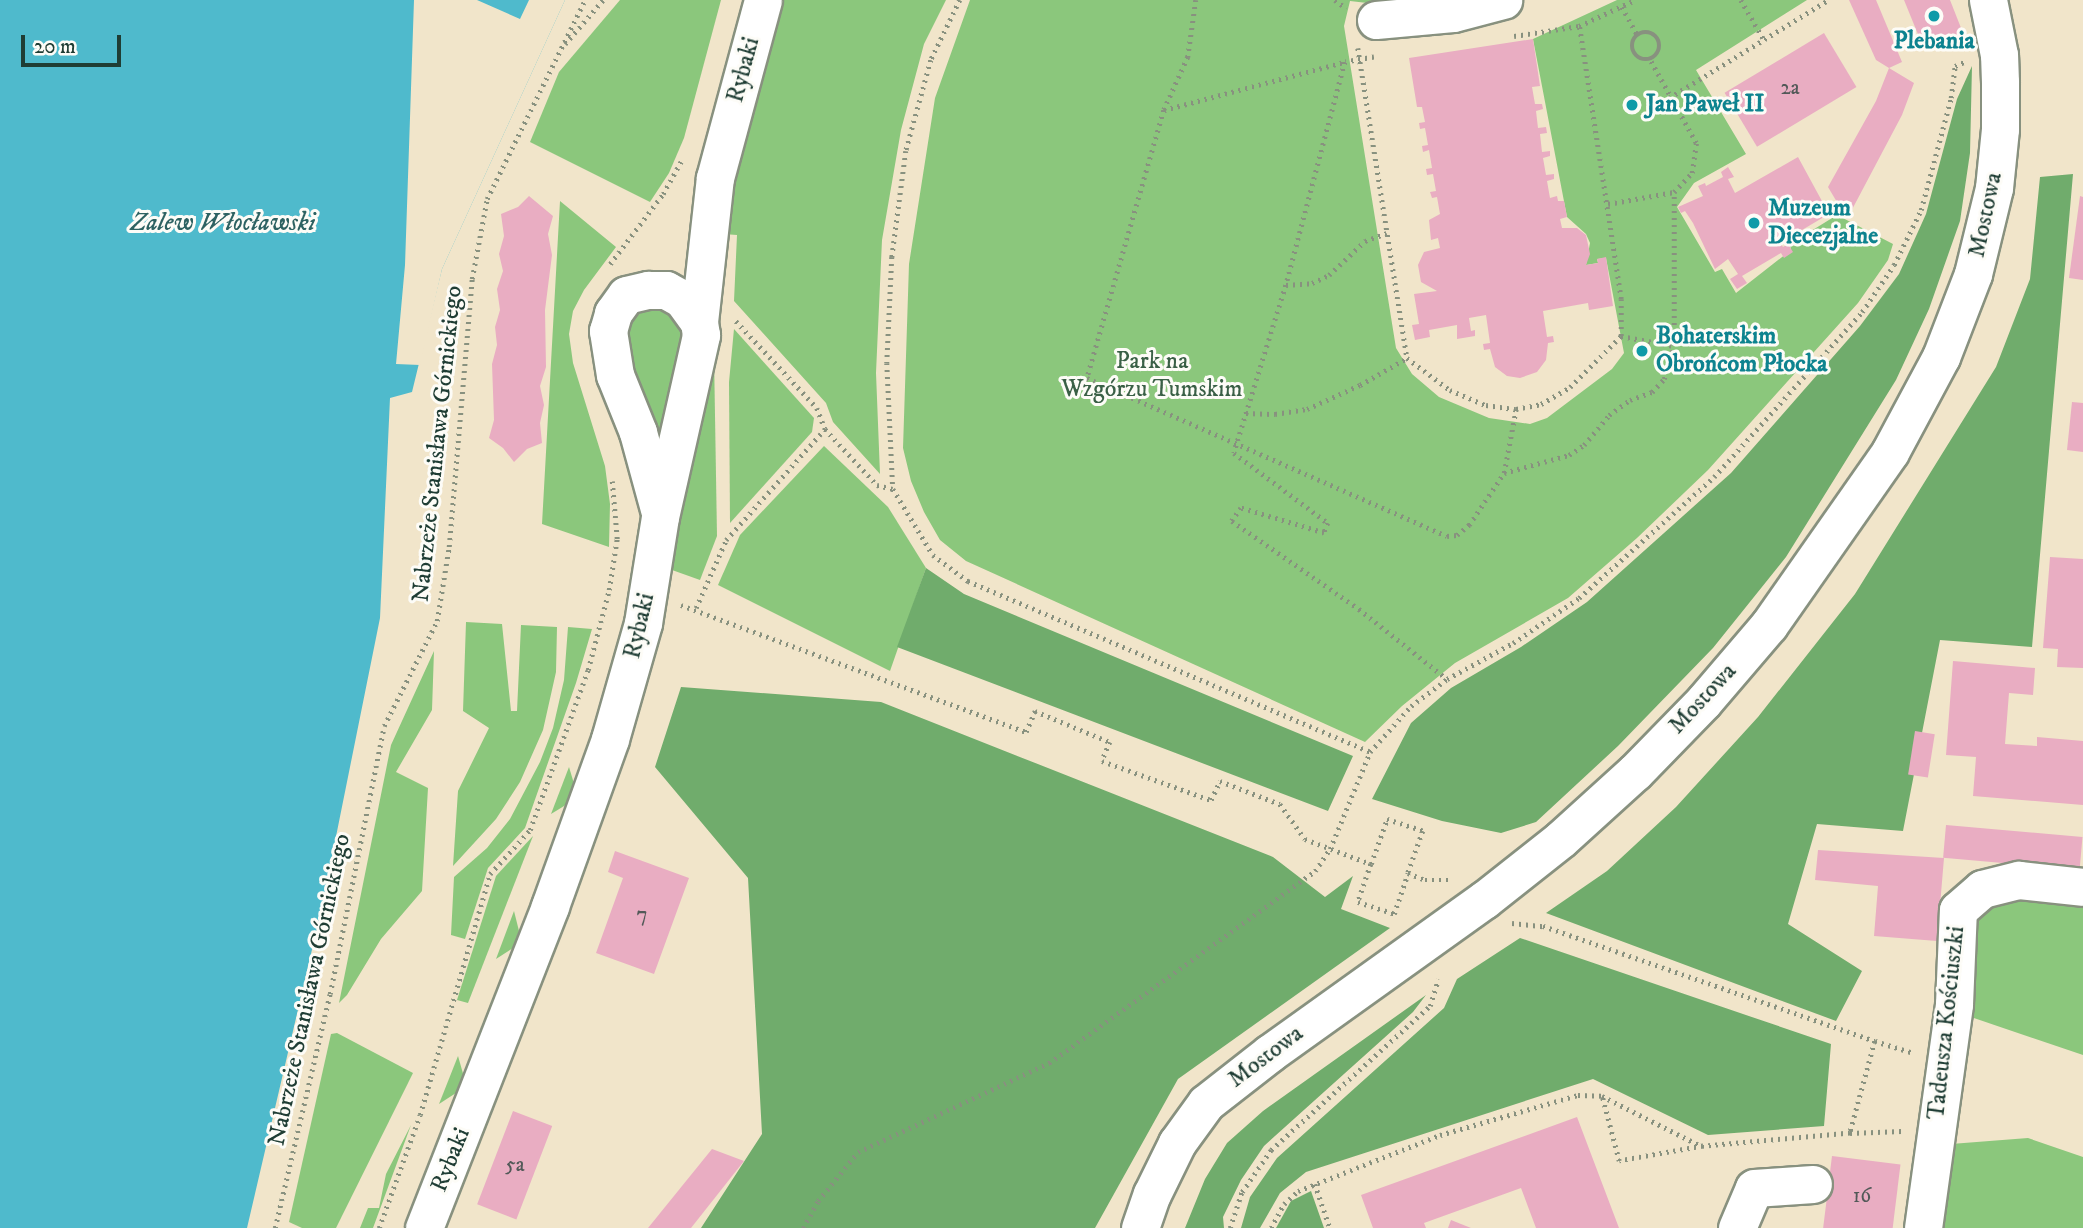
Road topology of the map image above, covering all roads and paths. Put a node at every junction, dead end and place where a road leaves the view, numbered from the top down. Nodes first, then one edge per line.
1 (585, 0) edge
2 (603, 0) edge
3 (764, 0) edge
4 (960, 0) edge
5 (1196, 0) edge
6 (1335, 0) edge
7 (1503, 0) edge
8 (1741, 0) edge
9 (1828, 0) edge
10 (1988, 0) edge
11 (1622, 8) dead end
12 (1361, 26) junction
13 (1579, 26) dead end
14 (1637, 34) junction
15 (1763, 38) junction
16 (561, 49) junction
17 (1358, 60) junction
18 (1650, 60) junction
19 (1966, 61) dead end
20 (1345, 62) junction
21 (1669, 98) junction
22 (1164, 110) junction
23 (684, 153) dead end
24 (1674, 192) junction
25 (1608, 204) junction
26 (1387, 233) junction
27 (606, 268) dead end
28 (1286, 285) junction
29 (717, 321) junction
30 (1621, 336) junction
31 (1674, 346) junction
32 (1407, 358) junction
33 (1516, 409) junction
34 (1246, 413) junction
35 (825, 429) junction
36 (1236, 444) junction
37 (1504, 473) junction
38 (610, 474) dead end
39 (893, 489) junction
40 (660, 517) junction
41 (1447, 679) junction
42 (1370, 752) junction
43 (1330, 849) junction
44 (1371, 864) junction
45 (1408, 873) junction
46 (1425, 880) dead end
47 (2083, 887) edge
48 (1571, 937) dead end
49 (1438, 979) dead end
50 (1875, 1041) junction
51 (1900, 1049) dead end
52 (1602, 1096) junction
53 (1850, 1133) junction
54 (1888, 1133) dead end
55 (1703, 1146) junction
56 (1315, 1184) junction
57 (1813, 1184) dead end
58 (275, 1228) edge
59 (379, 1228) edge
60 (424, 1228) edge
61 (803, 1228) edge
62 (1140, 1228) edge
63 (1230, 1228) edge
64 (1270, 1228) edge
65 (1330, 1228) edge
66 (1737, 1228) edge
67 (1923, 1228) edge

1 - 16 path, Nabrzeże Stanisława Górnickiego
2 - 16 path
3 - 29 street, Rybaki
4 - 39 path
5 - 22 path
6 - 12 path
7 - 12 street
8 - 15 path
9 - 15 path
10 - 62 street, Mostowa
11 - 14 path
12 - 17 path
13 - 25 path
14 - 18 path
14 - 18 path
15 - 21 path
16 - 58 path, Nabrzeże Stanisława Górnickiego
17 - 20 path
17 - 26 path
18 - 21 path
19 - 41 path
20 - 22 path
20 - 28 path
21 - 24 path
22 - 36 path
23 - 27 path
24 - 25 path
24 - 31 path
25 - 30 path
26 - 28 path
26 - 32 path
28 - 34 path
29 - 35 path
29 - 40 street, Rybaki
29 - 40 street
30 - 31 path
30 - 33 path
31 - 37 path
32 - 33 path
32 - 34 path
33 - 37 path
34 - 36 path
35 - 39 path
35 - 43 path
36 - 37 path
36 - 41 path
38 - 59 path
39 - 42 path
40 - 60 street, Rybaki
41 - 42 path
42 - 43 path
43 - 44 path
43 - 61 path
44 - 45 path
44 - 45 path
45 - 46 path
47 - 67 street, Tadeusza Kościuszki
48 - 50 path
49 - 63 path
50 - 51 path
50 - 53 path
52 - 55 path
52 - 55 path
52 - 56 path
53 - 54 path
53 - 55 path
56 - 64 path
56 - 65 path
57 - 66 street

